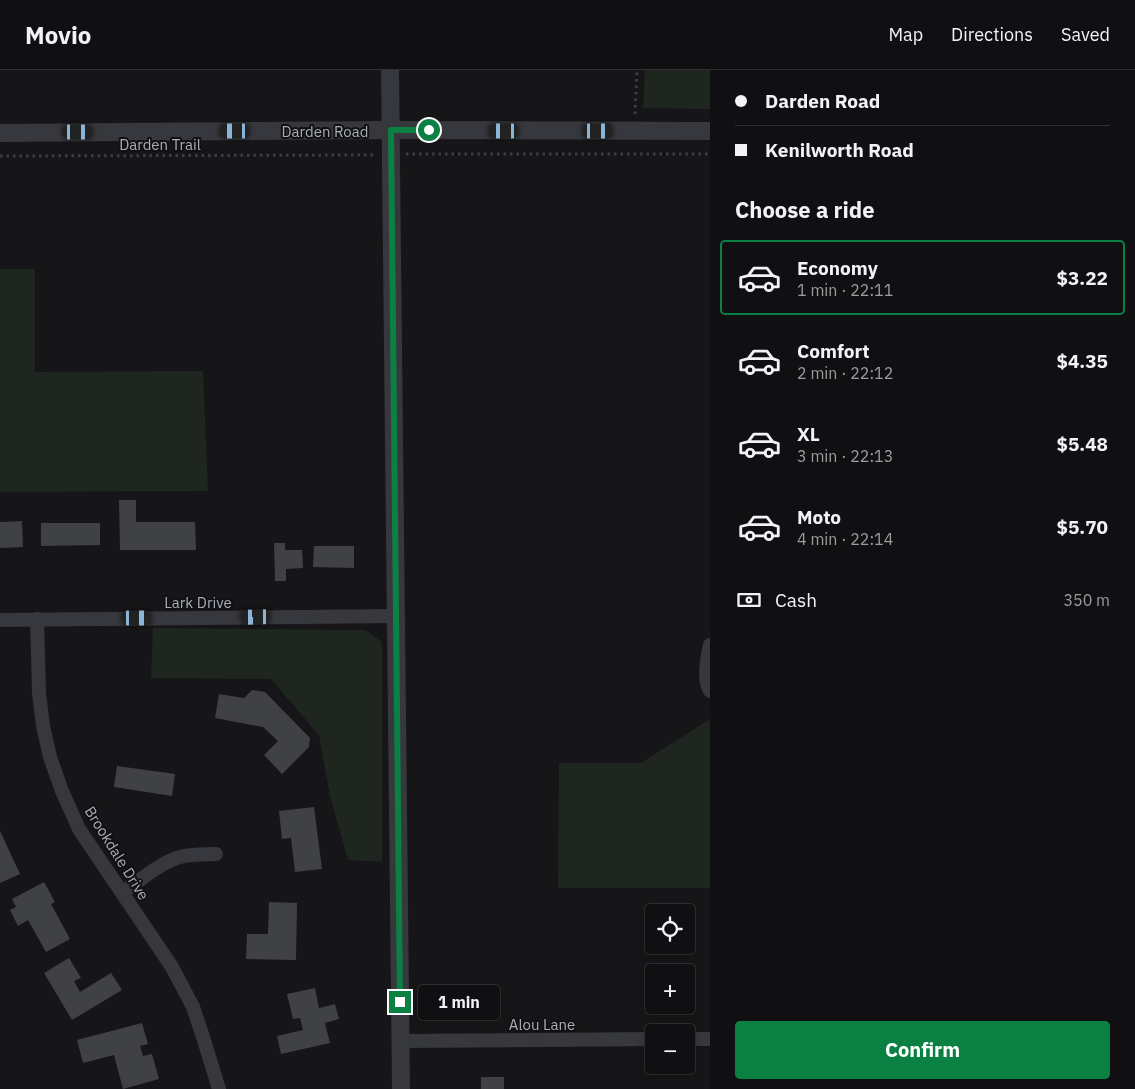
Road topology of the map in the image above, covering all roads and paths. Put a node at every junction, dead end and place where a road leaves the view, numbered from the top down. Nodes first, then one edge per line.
1 (390, 70) edge
2 (637, 70) edge
3 (635, 115) dead end
4 (391, 130) junction
5 (710, 131) edge
6 (0, 133) edge
7 (391, 154) junction
8 (710, 154) edge
9 (0, 156) edge
10 (395, 616) junction
11 (37, 619) junction
12 (0, 620) edge
13 (710, 645) edge
14 (710, 691) edge
15 (216, 854) dead end
16 (122, 893) junction
17 (645, 1039) edge
18 (695, 1039) edge
19 (710, 1039) edge
20 (400, 1041) junction
21 (218, 1089) edge
22 (401, 1089) edge

1 - 4 street
2 - 3 path
4 - 5 street, Darden Road
4 - 6 street, Darden Road
4 - 7 street
7 - 8 path, Darden Trail
7 - 9 path, Darden Trail
7 - 10 street
10 - 11 street, Lark Drive
10 - 20 street
11 - 12 street, Lark Drive
11 - 16 street, Brookdale Drive
13 - 14 street
15 - 16 street
16 - 21 street, Brookdale Drive
17 - 20 street, Alou Lane
18 - 19 street
20 - 22 street

